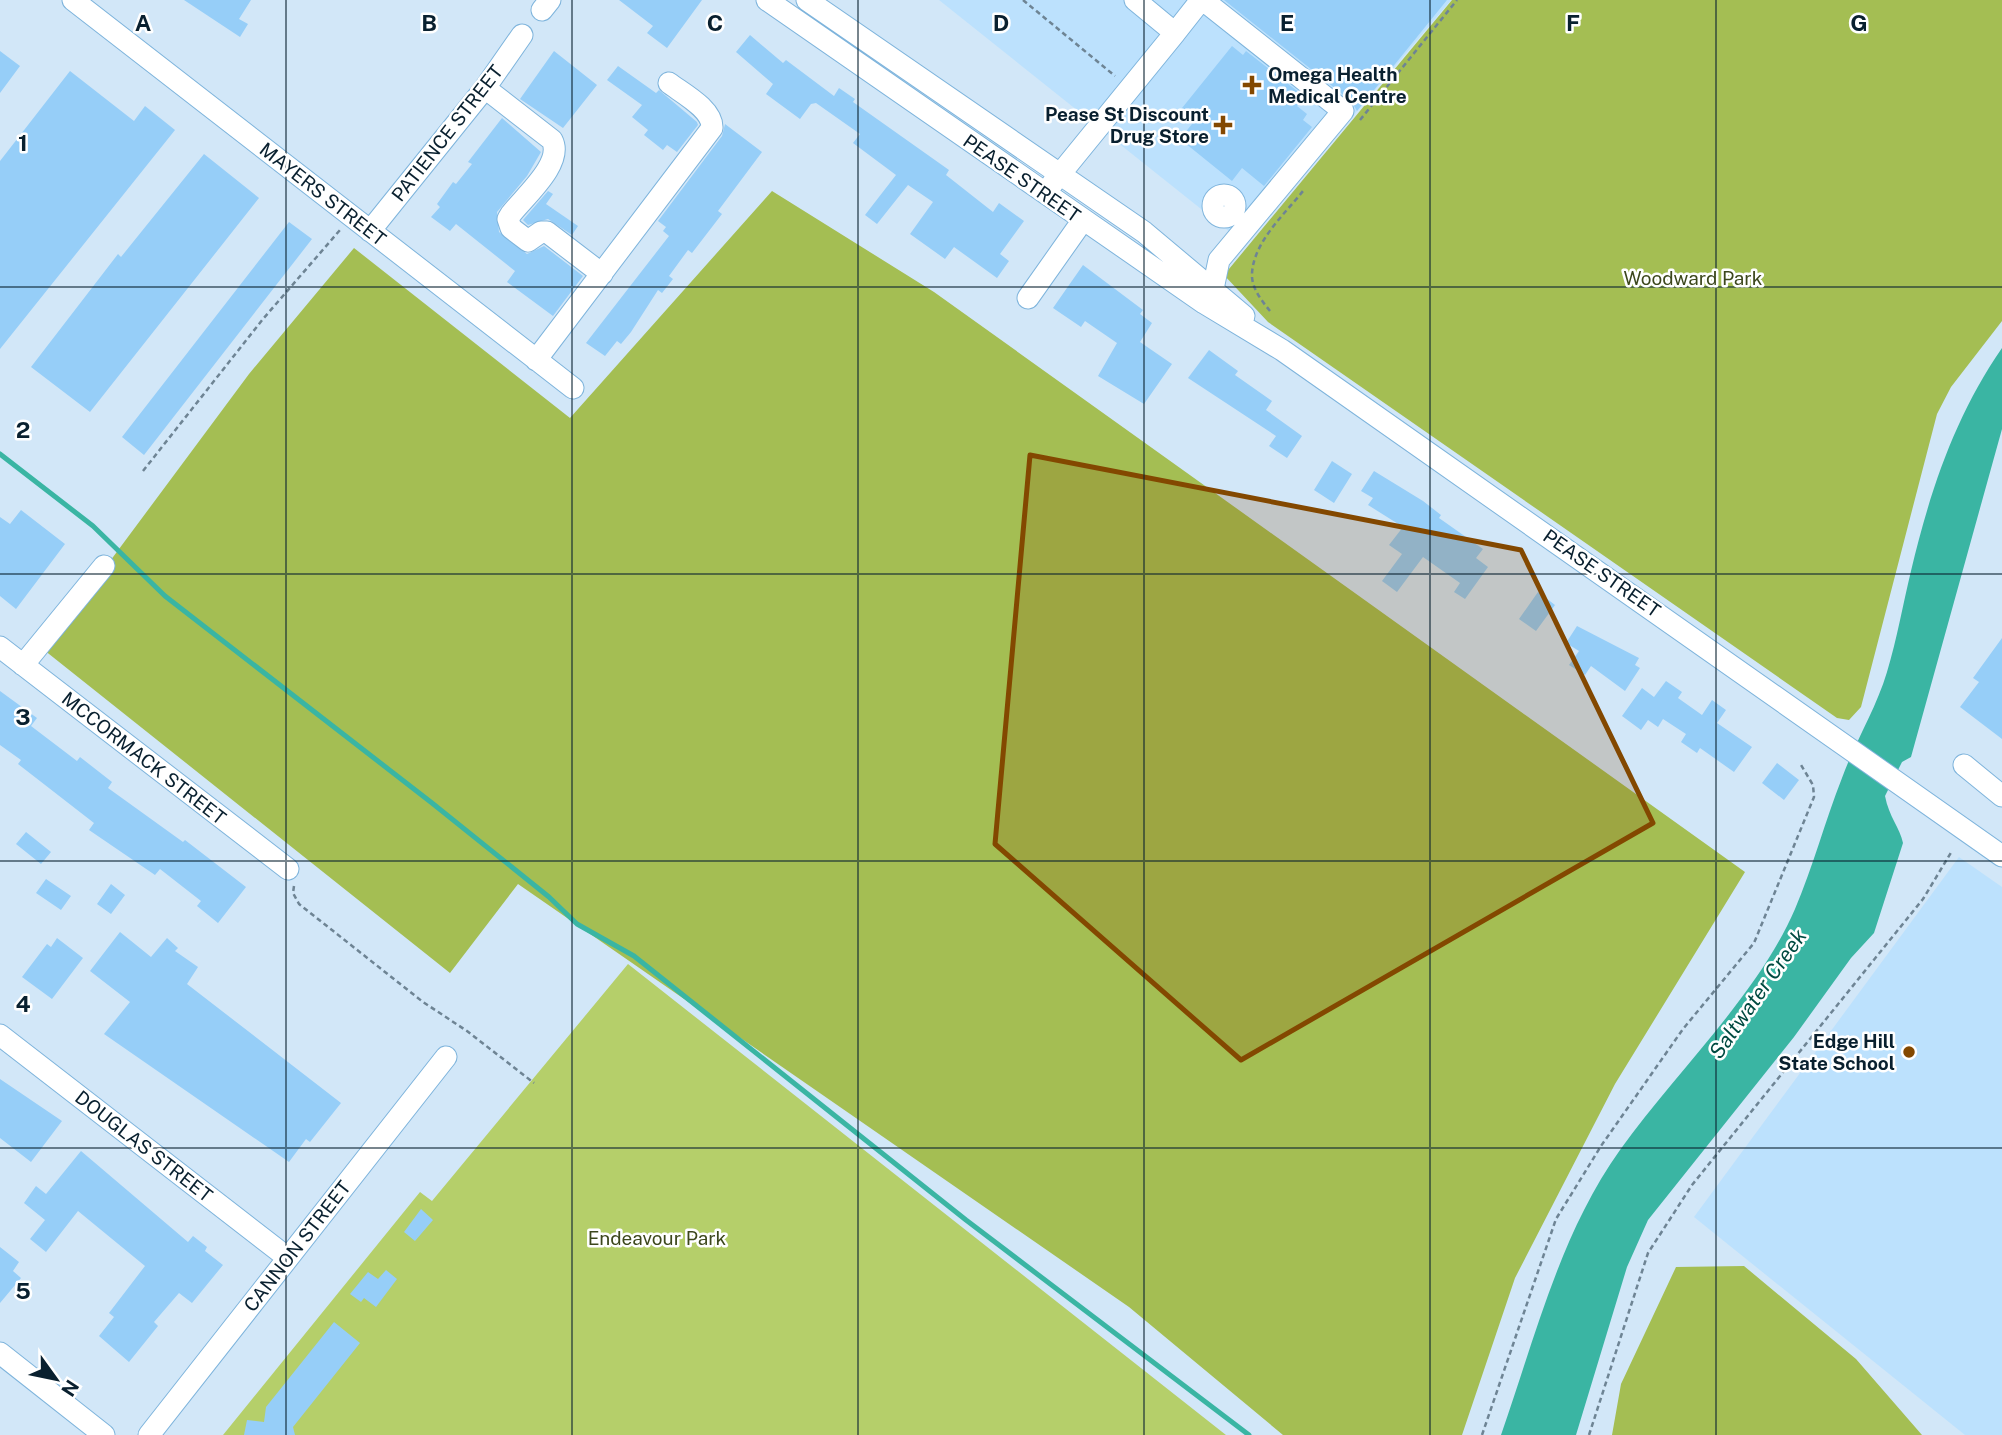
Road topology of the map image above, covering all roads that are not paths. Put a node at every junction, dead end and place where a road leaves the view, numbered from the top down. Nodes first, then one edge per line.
1 (74, 0) edge
2 (767, 0) edge
3 (807, 0) edge
4 (1135, 0) edge
5 (1202, 0) edge
6 (1175, 33) junction
7 (522, 35) dead end
8 (669, 83) dead end
9 (485, 88) junction
10 (1060, 174) junction
11 (1044, 193) junction
12 (1234, 203) dead end
13 (1083, 220) junction
14 (1248, 225) junction
15 (370, 231) junction
16 (603, 274) junction
17 (1213, 289) junction
18 (1028, 298) dead end
19 (1282, 350) junction
20 (536, 360) junction
21 (573, 388) dead end
22 (104, 566) dead end
23 (0, 647) edge
24 (23, 665) junction
25 (1964, 765) dead end
26 (2002, 796) edge
27 (1920, 797) junction
28 (2002, 848) edge
29 (2002, 856) edge
30 (288, 869) road end
31 (0, 1035) edge
32 (446, 1057) dead end
33 (288, 1258) junction
34 (0, 1353) edge
35 (104, 1435) edge
36 (149, 1435) edge

1 - 15 street, MAYERS STREET
2 - 11 street, PEASE STREET
3 - 10 street, PEASE STREET
4 - 6 street
5 - 6 street
5 - 14 street
6 - 10 street
7 - 9 street, PATIENCE STREET
8 - 16 street
9 - 15 street, PATIENCE STREET
9 - 16 street
10 - 11 street
10 - 17 street, PEASE STREET
11 - 13 street, PEASE STREET
12 - 14 street
13 - 18 street
13 - 19 street, PEASE STREET
14 - 17 street
15 - 20 street, MAYERS STREET
16 - 20 street
17 - 19 street, PEASE STREET
19 - 27 street, PEASE STREET
20 - 21 street, MAYERS STREET
22 - 24 street
23 - 24 street, MCCORMACK STREET
24 - 30 street, MCCORMACK STREET
25 - 26 street
27 - 28 street, PEASE STREET
27 - 29 street, PEASE STREET
31 - 33 street, DOUGLAS STREET
32 - 33 street, CANNON STREET
33 - 36 street, CANNON STREET
34 - 35 street

